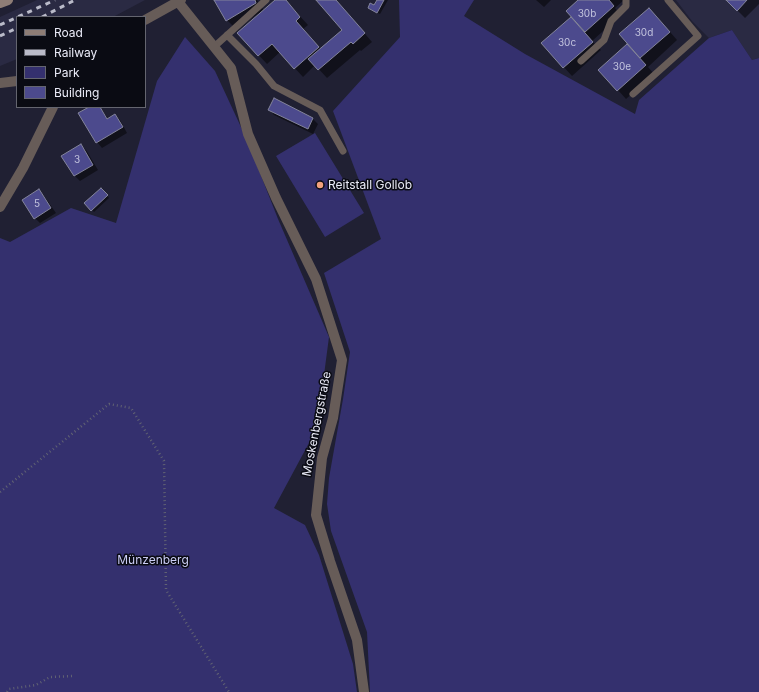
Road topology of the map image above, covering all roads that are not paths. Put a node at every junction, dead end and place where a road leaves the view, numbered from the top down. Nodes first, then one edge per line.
1 (8, 0) edge
2 (266, 0) edge
3 (626, 0) edge
4 (668, 0) edge
5 (180, 1) edge
6 (0, 3) edge
7 (146, 19) edge
8 (227, 36) junction
9 (215, 46) junction
10 (581, 61) dead end
11 (16, 80) edge
12 (0, 83) edge
13 (633, 94) dead end
14 (53, 108) edge
15 (343, 151) dead end
16 (0, 207) edge
17 (364, 692) edge

1 - 6 main road
2 - 8 lane
3 - 10 lane
4 - 13 lane
5 - 7 street
5 - 9 street, Moskenbergstraße
8 - 9 lane
8 - 15 lane
9 - 17 street, Moskenbergstraße
11 - 12 street
14 - 16 street

